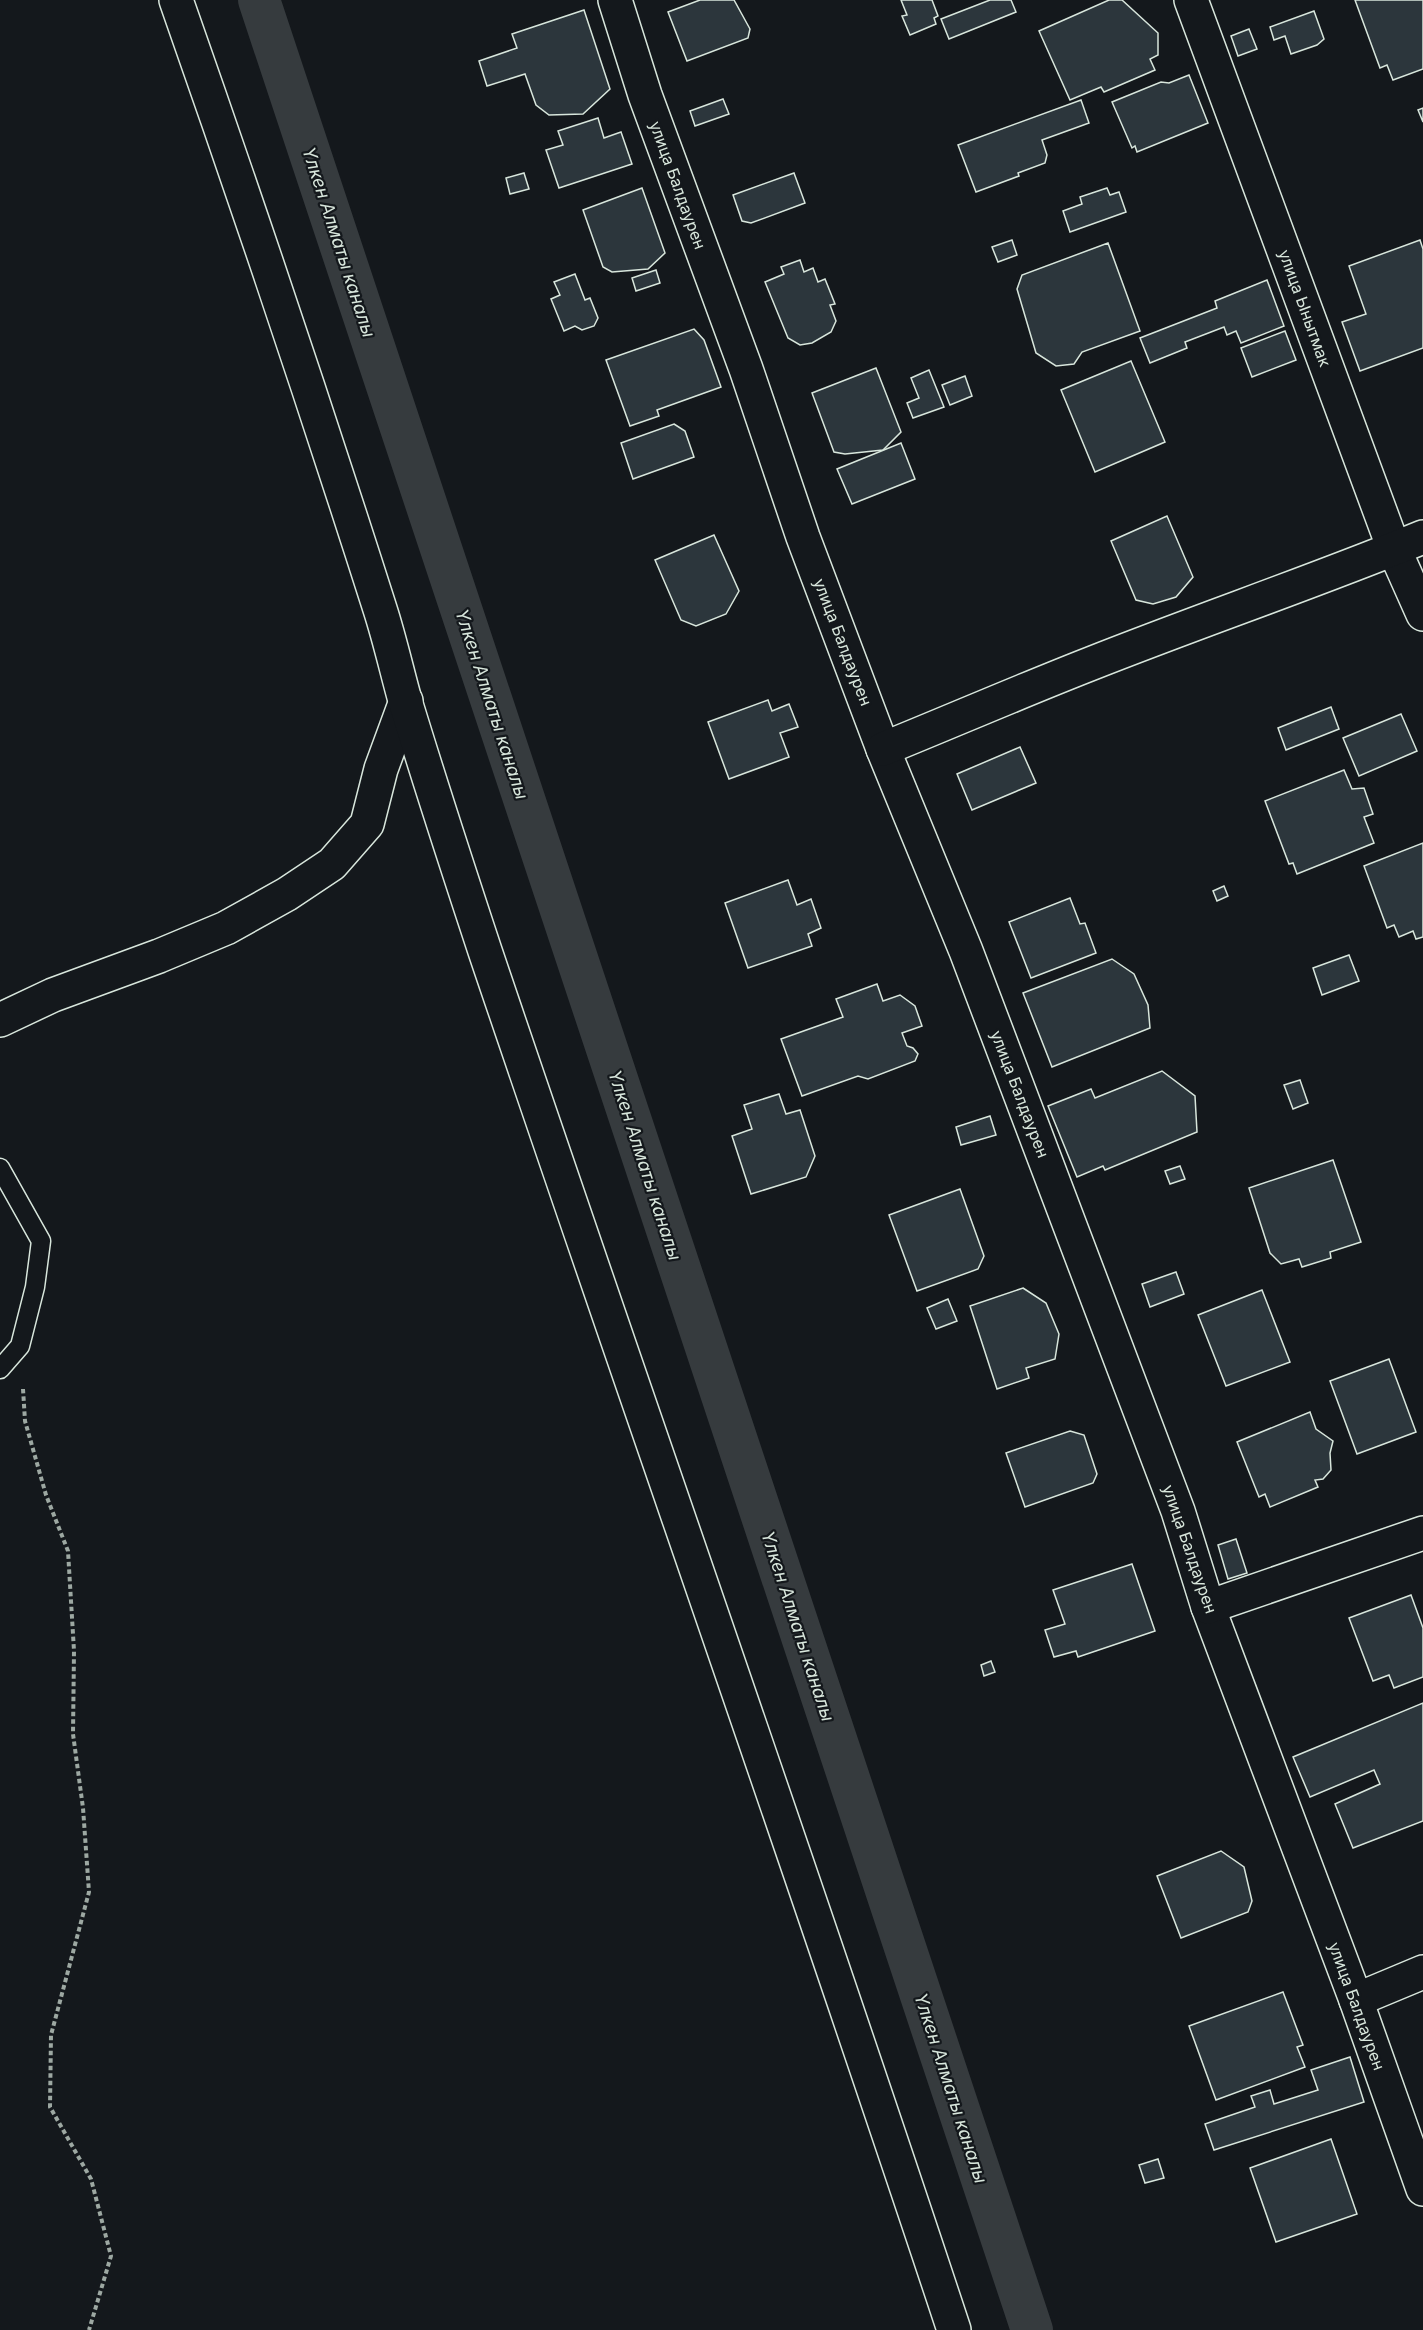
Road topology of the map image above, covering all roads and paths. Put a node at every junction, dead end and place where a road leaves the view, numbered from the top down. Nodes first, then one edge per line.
1 (176, 0) edge
2 (615, 0) edge
3 (1191, 0) edge
4 (1408, 543) edge
5 (1423, 614) edge
6 (406, 701) junction
7 (883, 749) junction
8 (0, 1020) edge
9 (0, 1168) edge
10 (20, 1346) junction
11 (0, 1369) edge
12 (1423, 1533) edge
13 (1208, 1607) junction
14 (1423, 1972) edge
15 (1356, 2000) junction
16 (1423, 2189) edge
17 (89, 2330) edge
18 (954, 2330) edge

1 - 6 street
2 - 7 street, улица Балдаурен
3 - 4 street, улица Ынытмак
4 - 5 street, улица Ынытмак
4 - 7 street
6 - 8 street
6 - 18 street
7 - 13 street, улица Балдаурен
9 - 10 lane
10 - 11 lane
10 - 17 path
12 - 13 street
13 - 15 street, улица Балдаурен
14 - 15 street
15 - 16 street, улица Балдаурен

